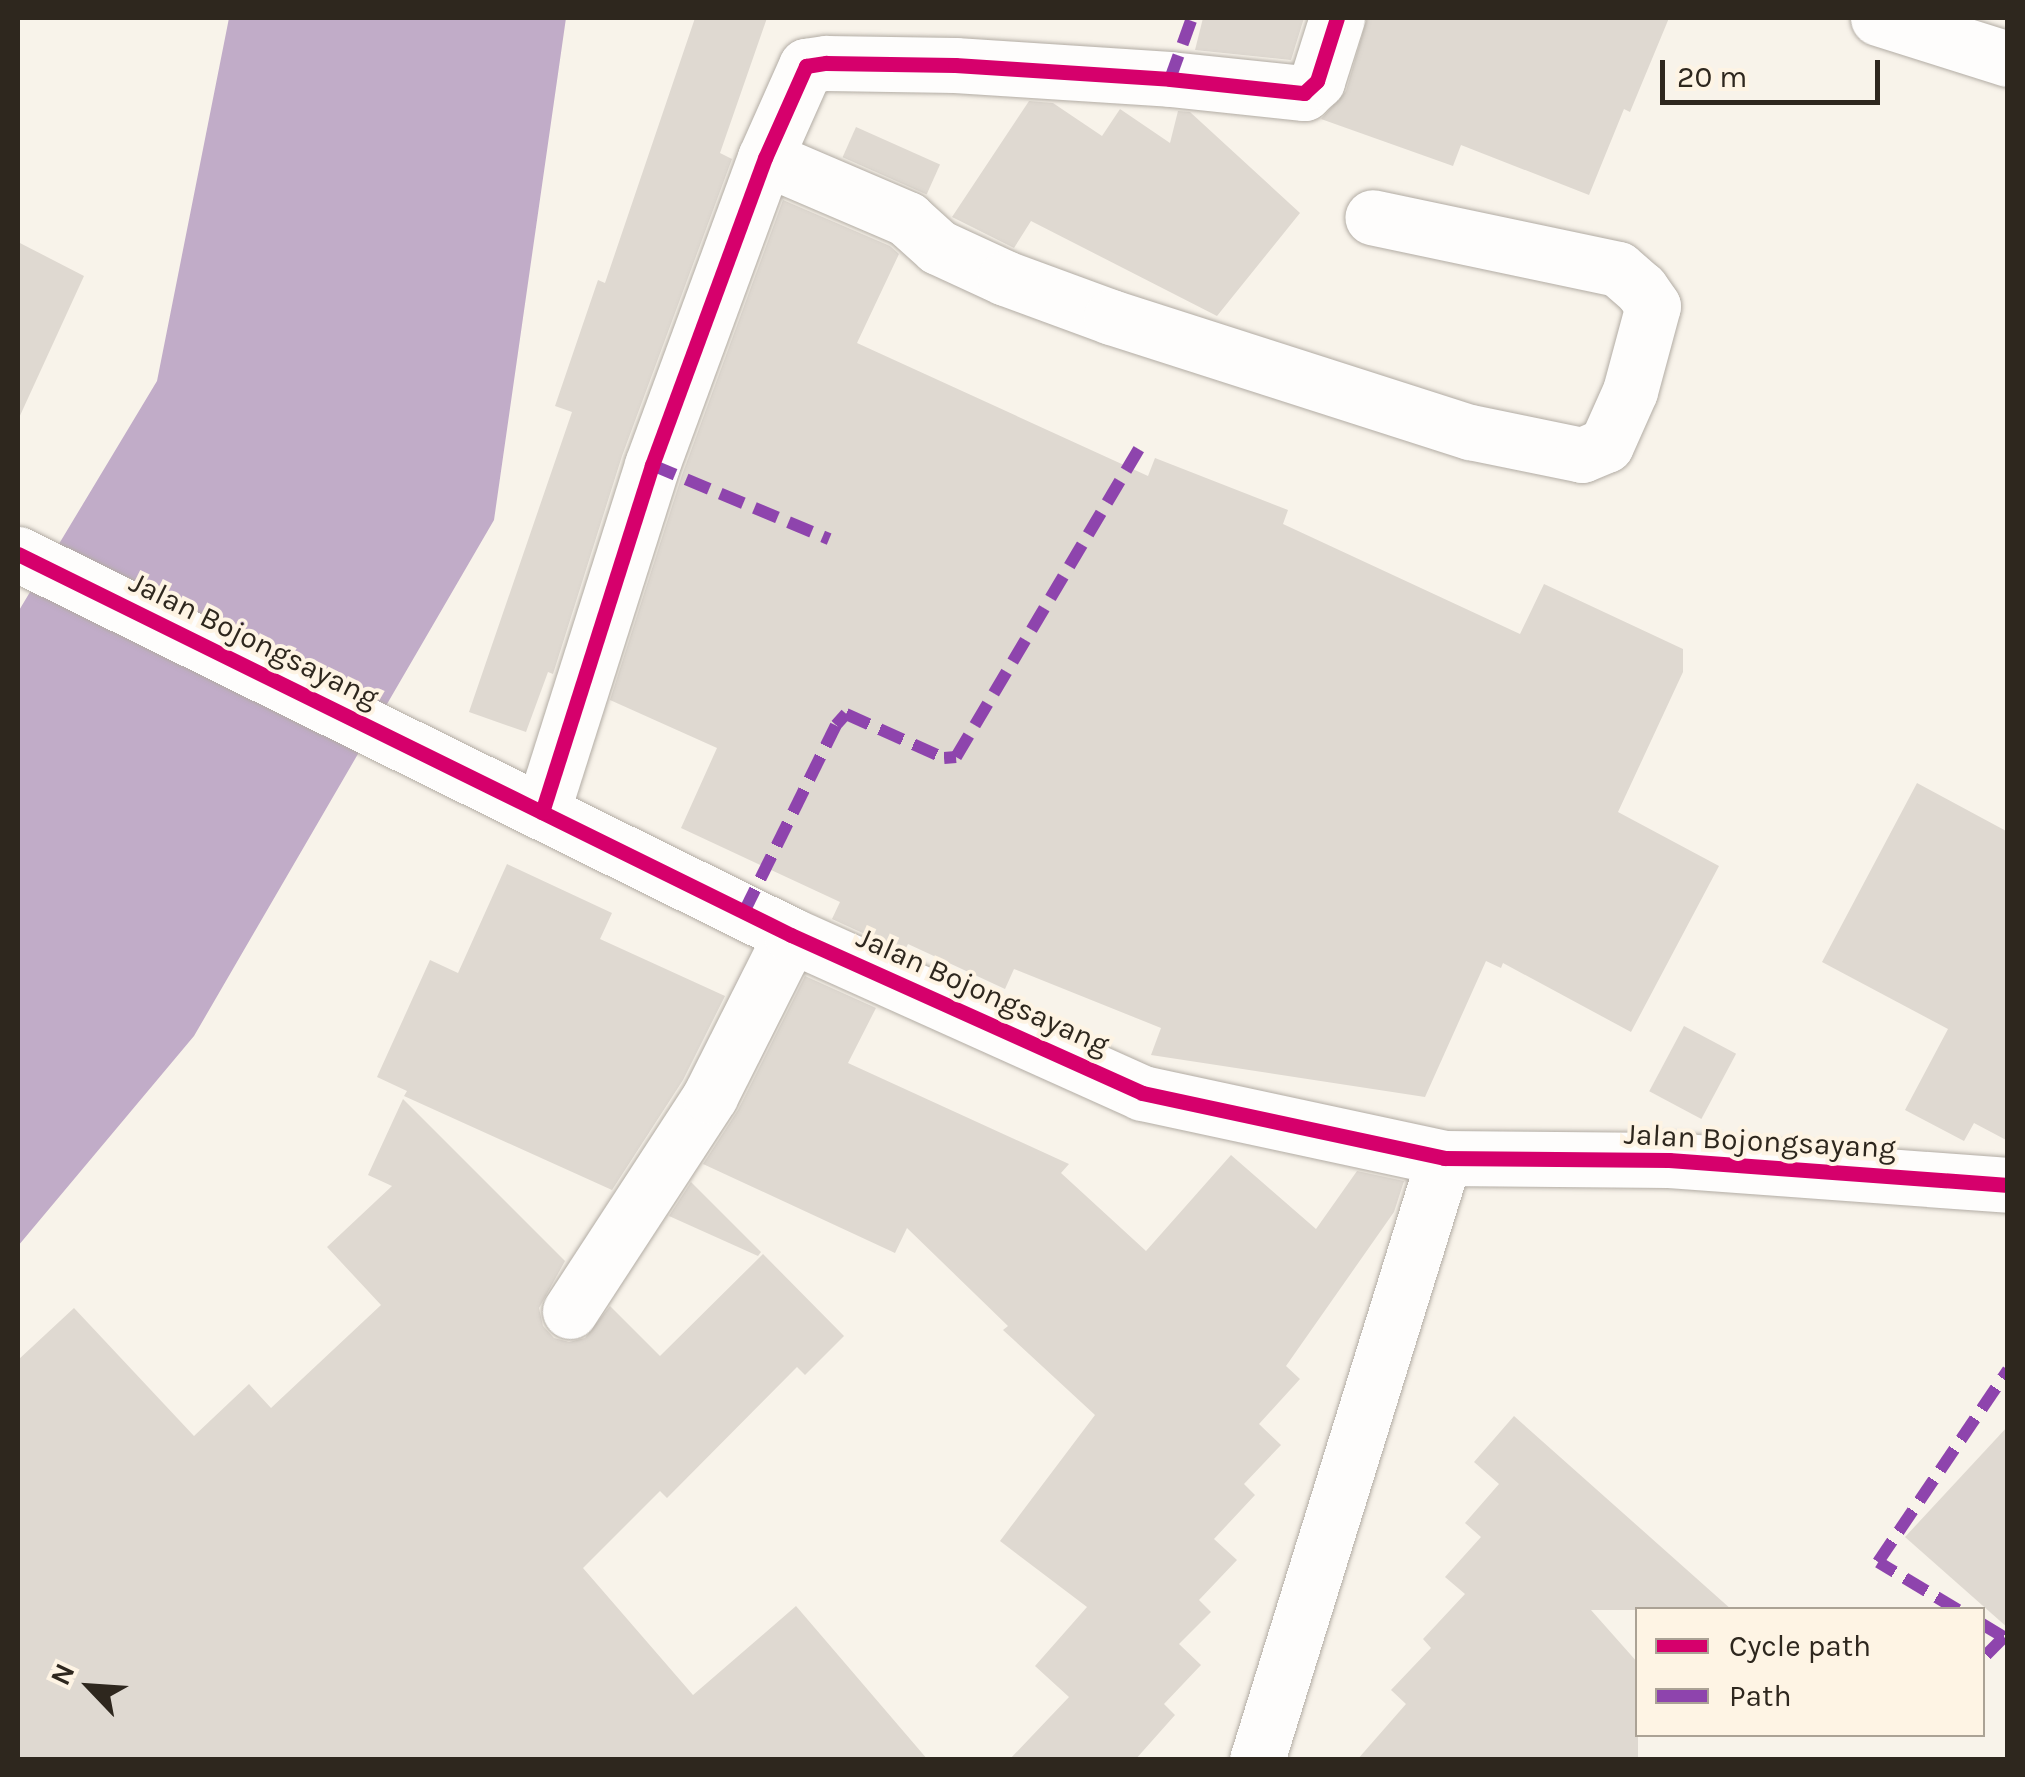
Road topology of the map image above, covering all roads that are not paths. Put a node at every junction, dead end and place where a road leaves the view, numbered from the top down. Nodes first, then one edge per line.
1 (1337, 18) edge
2 (1878, 18) edge
3 (2008, 59) edge
4 (764, 158) junction
5 (1372, 217) dead end
6 (18, 554) edge
7 (528, 806) junction
8 (791, 935) junction
9 (1444, 1158) junction
10 (2008, 1185) edge
11 (570, 1311) dead end
12 (1256, 1760) edge

1 - 4 street
2 - 3 street
4 - 5 street
4 - 7 street
6 - 7 street, Jalan Bojongsayang
7 - 8 street, Jalan Bojongsayang
8 - 9 street, Jalan Bojongsayang
8 - 11 street
9 - 10 street, Jalan Bojongsayang
9 - 12 street

